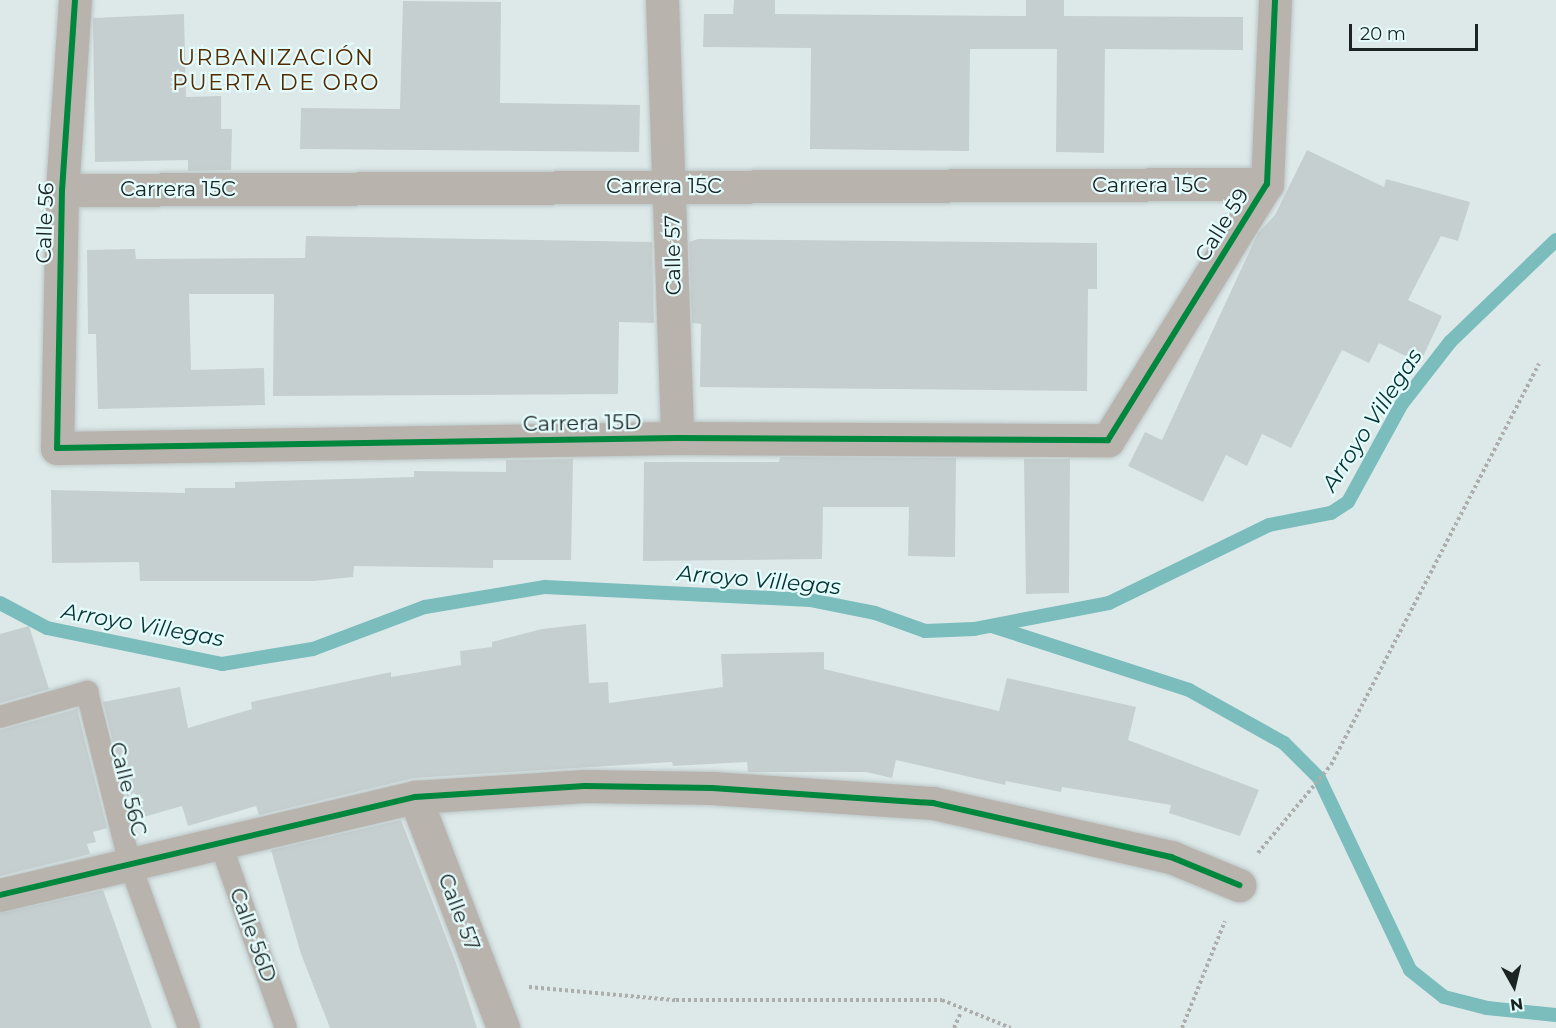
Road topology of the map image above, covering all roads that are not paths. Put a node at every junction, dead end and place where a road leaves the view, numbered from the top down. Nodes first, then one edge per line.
1 (75, 0) edge
2 (662, 0) edge
3 (1275, 0) edge
4 (1267, 184) junction
5 (672, 186) junction
6 (62, 190) junction
7 (677, 438) junction
8 (1108, 440) joint
9 (57, 448) joint
10 (0, 717) edge
11 (415, 797) junction
12 (220, 842) junction
13 (130, 864) junction
14 (1239, 885) dead end
15 (0, 895) edge
16 (189, 1028) edge
17 (286, 1028) edge
18 (503, 1028) edge

1 - 6 street, Calle 56
2 - 5 street, Calle 57
3 - 4 street, Calle 59
4 - 5 street, Carrera 15C
4 - 8 street, Calle 59
5 - 6 street, Carrera 15C
5 - 7 street, Calle 57
6 - 9 street, Calle 56
7 - 8 street, Carrera 15D
7 - 9 street, Carrera 15D
10 - 13 lane, Calle 56C
11 - 12 street
11 - 14 street
11 - 18 street, Calle 57
12 - 13 street
12 - 17 lane, Calle 56D
13 - 15 street
13 - 16 lane, Calle 56C

